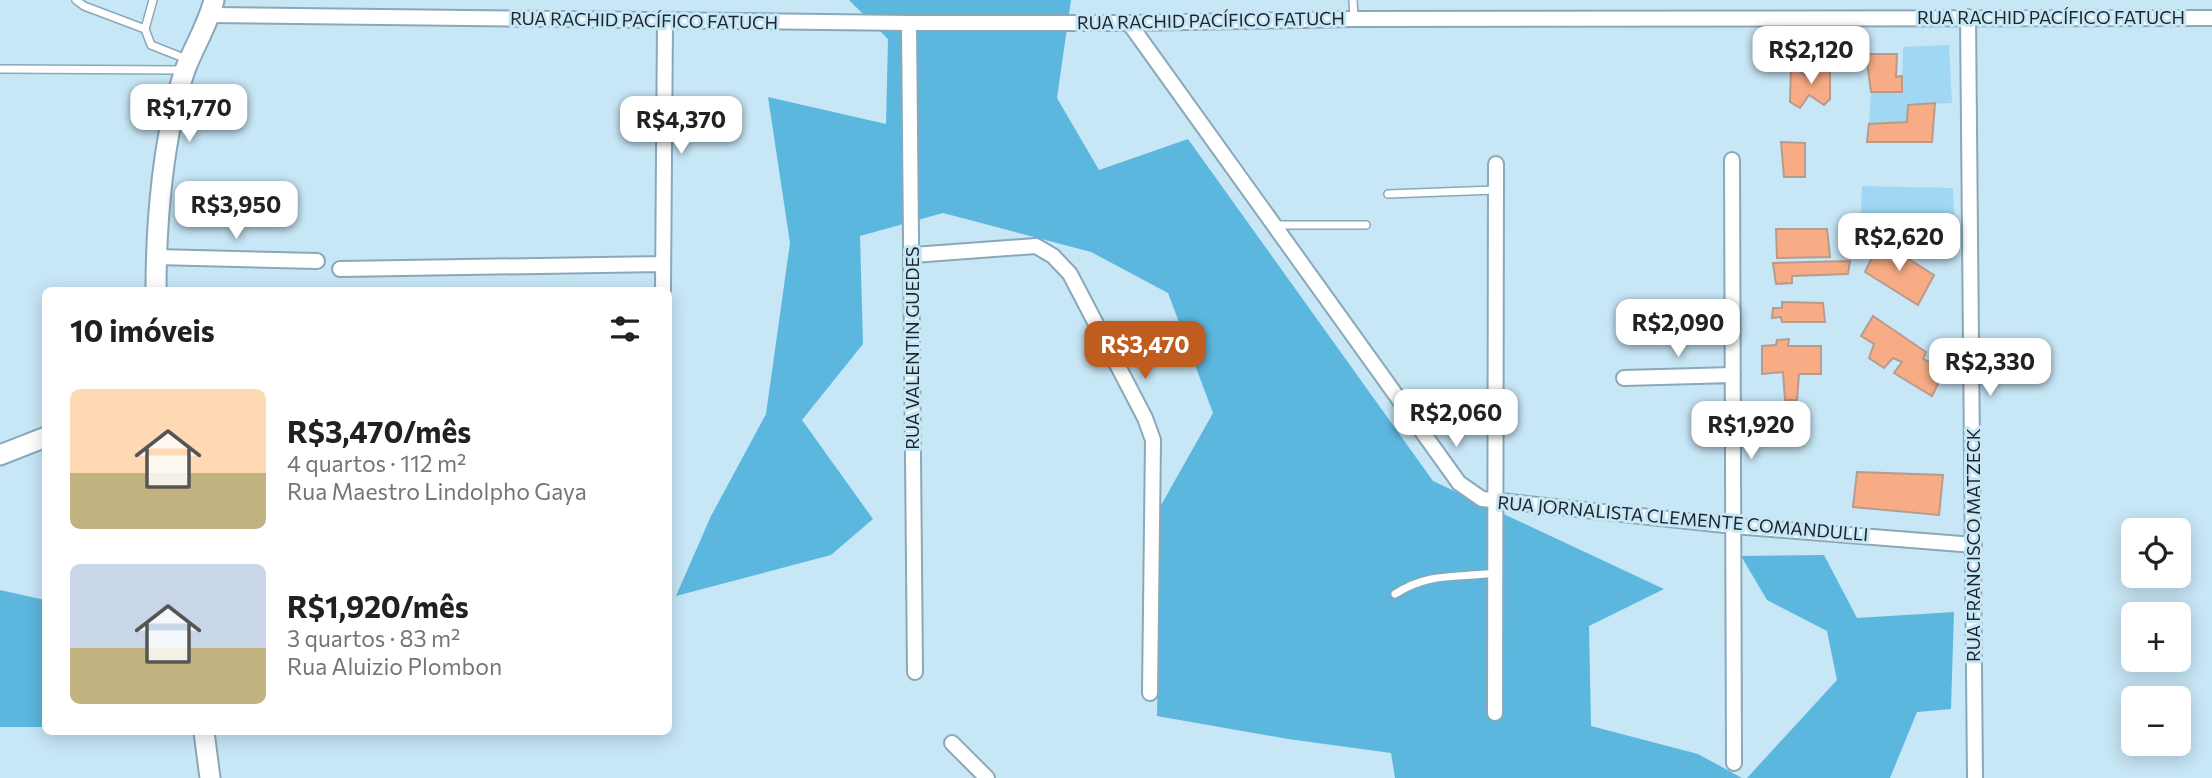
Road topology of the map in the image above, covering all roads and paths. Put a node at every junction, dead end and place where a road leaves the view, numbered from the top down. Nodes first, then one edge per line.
1 (76, 0) edge
2 (153, 0) edge
3 (1353, 0) edge
4 (210, 4) edge
5 (1968, 18) junction
6 (2212, 18) edge
7 (1354, 19) junction
8 (665, 21) junction
9 (909, 23) junction
10 (1129, 23) junction
11 (145, 29) junction
12 (188, 65) junction
13 (0, 69) edge
14 (1732, 160) dead end
15 (1496, 164) dead end
16 (1496, 190) junction
17 (1388, 194) dead end
18 (1275, 225) junction
19 (1366, 225) dead end
20 (913, 255) junction
21 (156, 257) junction
22 (317, 261) dead end
23 (662, 264) junction
24 (340, 269) dead end
25 (156, 287) edge
26 (663, 287) edge
27 (1733, 375) junction
28 (1623, 378) dead end
29 (42, 439) edge
30 (0, 455) edge
31 (1496, 502) junction
32 (1734, 526) junction
33 (1974, 545) junction
34 (1496, 573) junction
35 (1395, 594) dead end
36 (915, 672) dead end
37 (1150, 693) dead end
38 (1495, 713) dead end
39 (204, 735) edge
40 (952, 743) dead end
41 (1734, 762) dead end
42 (210, 778) edge
43 (987, 778) edge
44 (1975, 778) edge

1 - 11 lane
2 - 11 lane
3 - 7 lane
4 - 8 street, RUA RACHID PACÍFICO FATUCH
4 - 12 main road
5 - 6 street, RUA RACHID PACÍFICO FATUCH
5 - 7 street, RUA RACHID PACÍFICO FATUCH
5 - 33 street, RUA FRANCISCO MATZECK
7 - 10 street, RUA RACHID PACÍFICO FATUCH
8 - 9 street, RUA RACHID PACÍFICO FATUCH
8 - 23 street
9 - 10 street, RUA RACHID PACÍFICO FATUCH
9 - 20 street, RUA VALENTIN GUEDES
10 - 18 street, RUA JORNALISTA CLEMENTE COMANDULLI
11 - 12 lane
12 - 13 lane
12 - 21 main road
14 - 27 street
15 - 16 street
16 - 17 lane
16 - 31 street
18 - 19 lane
18 - 31 street, RUA JORNALISTA CLEMENTE COMANDULLI
20 - 36 street, RUA VALENTIN GUEDES
20 - 37 street
21 - 22 street
21 - 25 main road
23 - 24 street
23 - 26 street
27 - 28 street
27 - 32 street
29 - 30 main road
31 - 32 street, RUA JORNALISTA CLEMENTE COMANDULLI
31 - 34 street
32 - 33 street, RUA JORNALISTA CLEMENTE COMANDULLI
32 - 41 street
33 - 44 street, RUA FRANCISCO MATZECK
34 - 35 lane
34 - 38 street
39 - 42 main road
40 - 43 street

